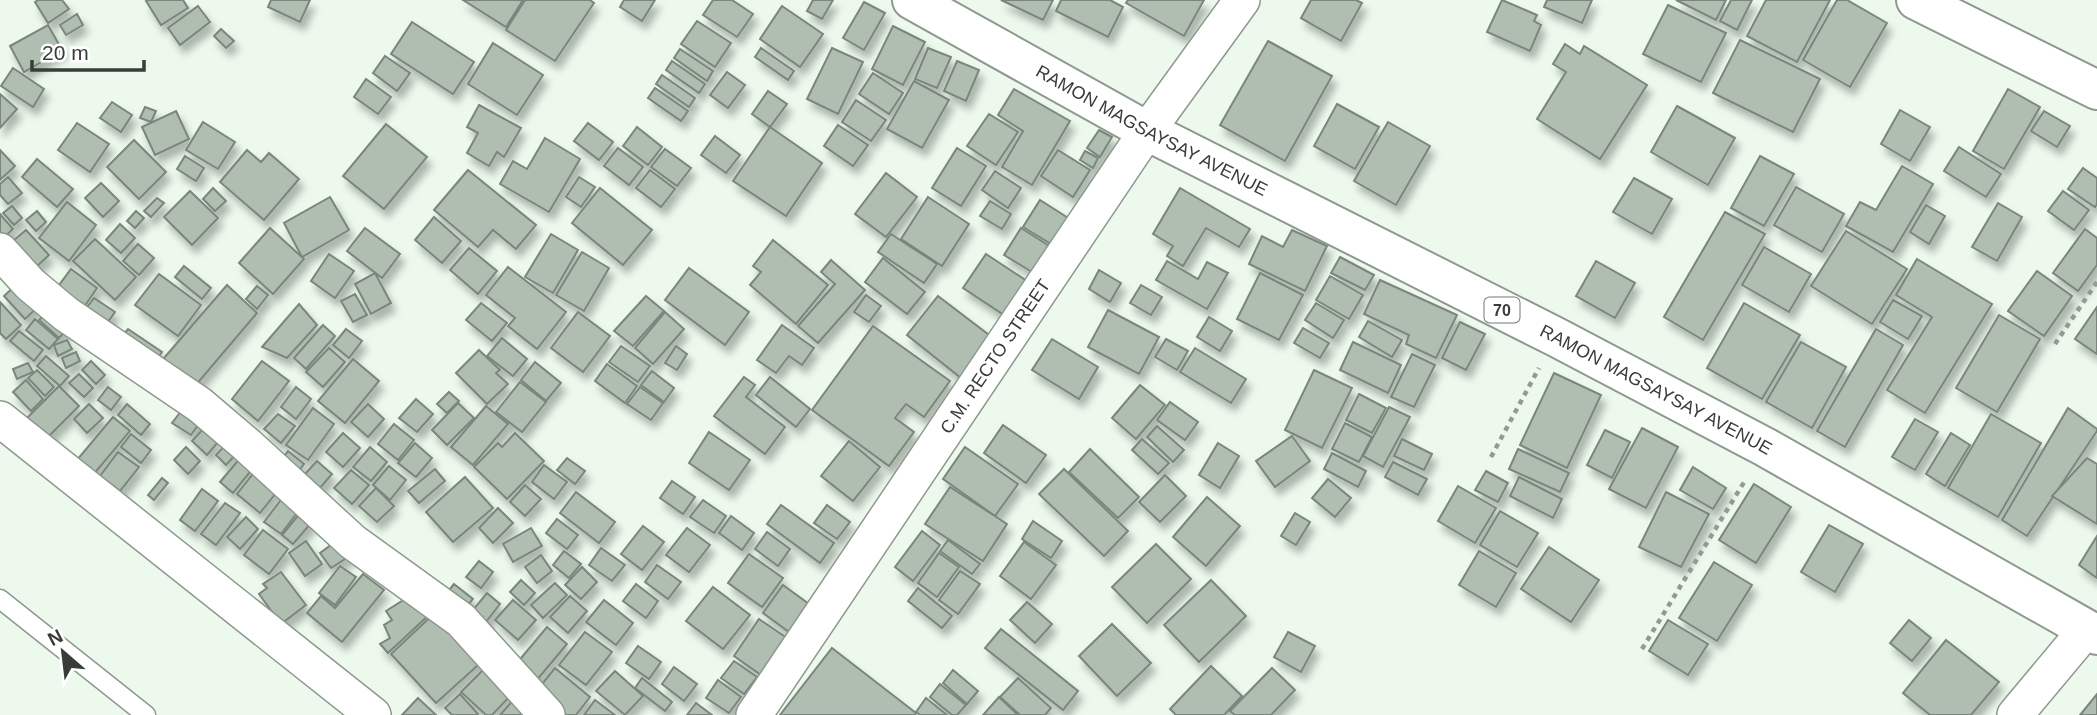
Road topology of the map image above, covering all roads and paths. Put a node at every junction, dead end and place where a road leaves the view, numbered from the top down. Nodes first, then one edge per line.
1 (912, 0) edge
2 (1242, 0) edge
3 (1916, 0) edge
4 (2097, 90) edge
5 (1147, 131) junction
6 (0, 251) edge
7 (2097, 282) edge
8 (1556, 337) junction
9 (2055, 344) dead end
10 (0, 419) edge
11 (1765, 447) junction
12 (1491, 457) dead end
13 (0, 599) edge
14 (2093, 627) edge
15 (1642, 649) dead end
16 (145, 715) edge
17 (373, 715) edge
18 (547, 715) edge
19 (754, 715) edge
20 (2015, 715) edge

1 - 5 main road, RAMON MAGSAYSAY AVENUE / 70
2 - 5 street, C.M. RECTO STREET
3 - 4 main road
5 - 8 main road, RAMON MAGSAYSAY AVENUE / 70
5 - 19 street, C.M. RECTO STREET
6 - 18 street
7 - 9 path
8 - 11 main road, RAMON MAGSAYSAY AVENUE / 70
8 - 12 path
10 - 17 street
11 - 14 main road, RAMON MAGSAYSAY AVENUE / 70
11 - 15 path
13 - 16 lane
14 - 20 street

